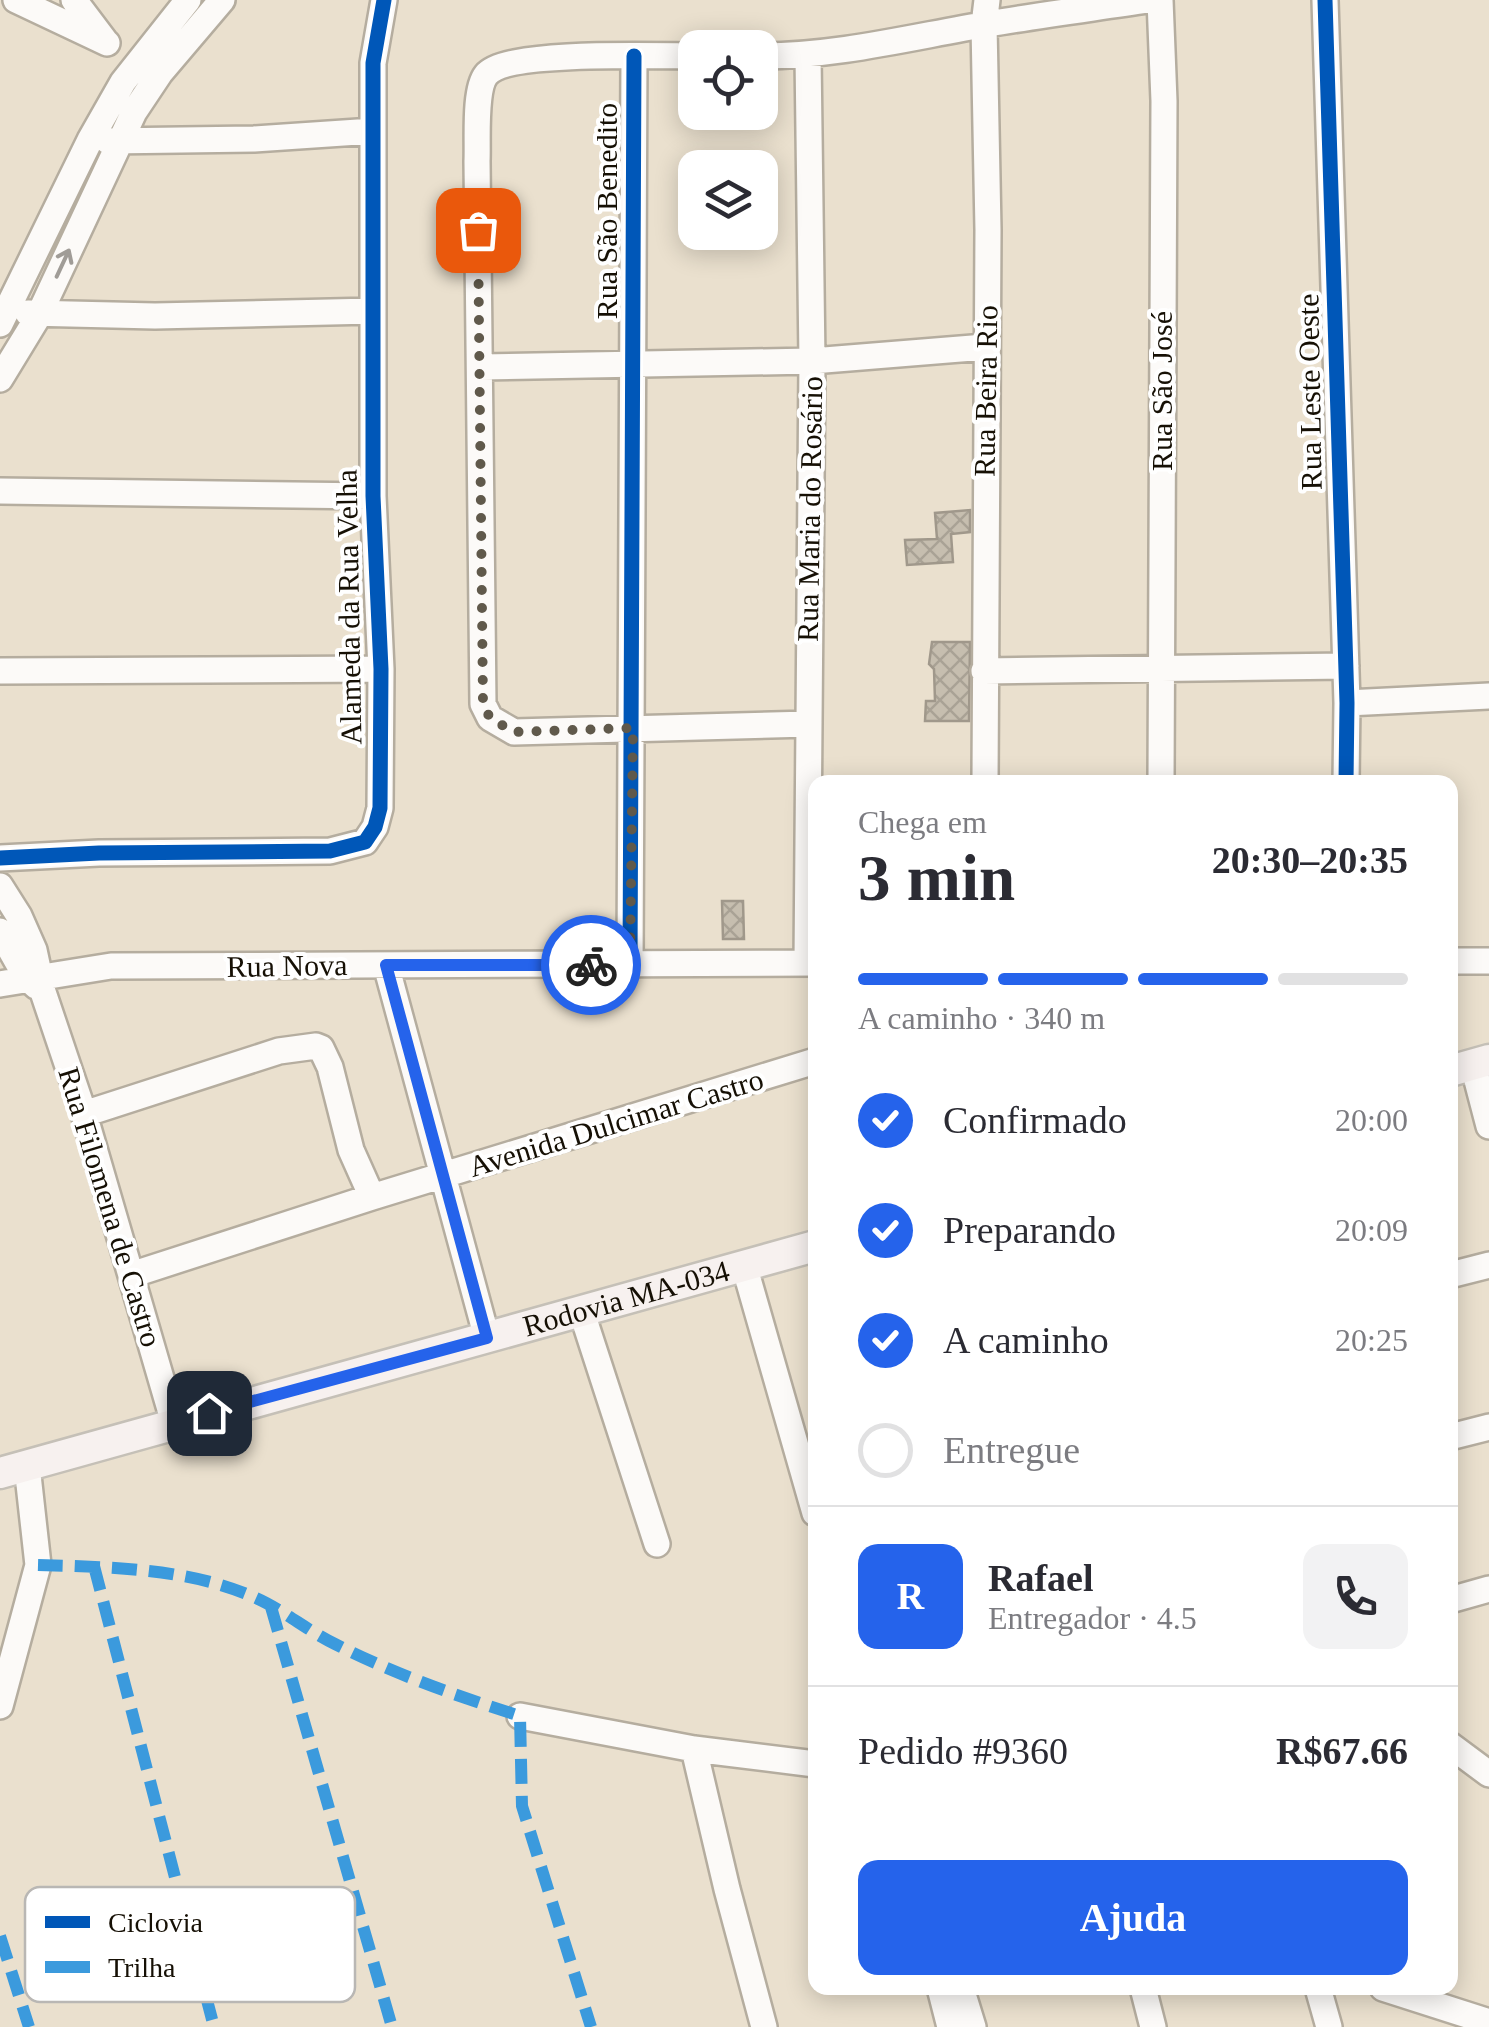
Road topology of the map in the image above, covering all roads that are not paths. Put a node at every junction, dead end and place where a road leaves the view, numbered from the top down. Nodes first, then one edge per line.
1 (16, 0) edge
2 (74, 0) edge
3 (188, 0) edge
4 (222, 0) edge
5 (384, 0) edge
6 (1148, 0) edge
7 (1160, 0) edge
8 (1326, 0) edge
9 (986, 12) edge
10 (106, 43) junction
11 (634, 56) junction
12 (678, 56) edge
13 (778, 56) edge
14 (808, 56) junction
15 (138, 62) junction
16 (373, 131) junction
17 (92, 136) junction
18 (120, 143) junction
19 (372, 311) junction
20 (3, 313) edge
21 (39, 316) junction
22 (985, 347) junction
23 (812, 361) junction
24 (635, 366) junction
25 (481, 368) junction
26 (0, 379) edge
27 (0, 491) edge
28 (373, 496) junction
29 (1346, 666) junction
30 (381, 669) junction
31 (1162, 670) junction
32 (0, 671) edge
33 (984, 671) junction
34 (1489, 696) edge
35 (1347, 703) junction
36 (808, 724) junction
37 (633, 728) junction
38 (809, 775) edge
39 (985, 775) edge
40 (1161, 775) edge
41 (1346, 775) edge
42 (0, 858) edge
43 (0, 886) edge
44 (0, 931) edge
45 (1458, 961) edge
46 (1489, 961) edge
47 (808, 963) edge
48 (386, 965) junction
49 (630, 965) junction
50 (37, 982) junction
51 (0, 984) edge
52 (808, 1063) edge
53 (1471, 1065) edge
54 (84, 1114) junction
55 (1489, 1126) edge
56 (443, 1177) junction
57 (372, 1197) junction
58 (808, 1248) edge
59 (744, 1265) junction
60 (1489, 1265) edge
61 (1458, 1273) edge
62 (131, 1275) junction
63 (582, 1313) junction
64 (487, 1338) junction
65 (174, 1423) junction
66 (1489, 1427) edge
67 (1458, 1435) edge
68 (14, 1470) edge
69 (808, 1489) edge
70 (657, 1544) dead end
71 (1489, 1589) edge
72 (1458, 1598) edge
73 (0, 1706) edge
74 (520, 1716) dead end
75 (694, 1748) junction
76 (1468, 1749) edge
77 (808, 1763) edge
78 (1489, 1774) edge
79 (942, 1995) edge
80 (964, 1995) edge
81 (1145, 1995) edge
82 (1320, 1995) edge
83 (1406, 1995) edge
84 (1489, 2022) edge
85 (764, 2027) edge
86 (950, 2027) edge
87 (973, 2027) edge
88 (1154, 2027) edge
89 (1330, 2027) edge

1 - 10 street
2 - 10 street
3 - 15 street
4 - 18 street
5 - 16 street, Alameda da Rua Velha
6 - 9 street
7 - 31 street, Rua São José
8 - 29 street, Rua Leste Oeste
9 - 14 street
9 - 22 street, Rua Beira Rio
10 - 15 street
11 - 12 street
11 - 24 street, Rua São Benedito
11 - 25 street
13 - 14 street
14 - 23 street, Rua Maria do Rosário
15 - 17 street
16 - 18 street
16 - 19 street, Alameda da Rua Velha
17 - 18 street
17 - 20 street
21 -> 18 street
19 - 21 street
19 - 28 street, Alameda da Rua Velha
20 - 21 street
21 - 26 street
22 - 23 street
22 - 33 street, Rua Beira Rio
23 - 24 street
23 - 36 street, Rua Maria do Rosário
24 - 25 street
24 - 37 street, Rua São Benedito
25 - 37 street
27 - 28 street
28 - 30 street, Alameda da Rua Velha
29 - 31 street
29 - 35 street, Rua Leste Oeste
30 - 32 street, Alameda da Rua Velha
30 - 42 street, Alameda da Rua Velha
31 - 33 street
31 - 40 street, Rua São José
33 - 39 street, Rua Beira Rio
34 - 35 street
35 - 41 street, Rua Leste Oeste
36 - 37 street
36 - 38 street, Rua Maria do Rosário
37 - 49 street, Rua São Benedito
43 - 50 street
44 - 50 street
45 - 46 street
47 - 49 street, Rua Nova
48 - 49 street, Rua Nova
48 - 50 street, Rua Nova
48 - 56 street
50 - 51 street, Rua Nova
50 - 54 street, Rua Filomena de Castro
52 - 56 street, Avenida Dulcimar Castro
53 - 55 street
54 - 57 street
54 - 62 street, Rua Filomena de Castro
56 - 57 street, Avenida Dulcimar Castro
56 - 64 street
57 - 62 street, Avenida Dulcimar Castro
58 - 59 main road, Rodovia MA-034
59 - 63 main road, Rodovia MA-034
59 - 69 street
60 - 61 street
62 - 65 street, Rua Filomena de Castro
63 - 64 main road, Rodovia MA-034
63 - 70 street
64 - 65 main road, Rodovia MA-034
65 - 68 main road, Rodovia MA-034
66 - 67 street
68 - 73 street
71 - 72 street
74 - 75 street
75 - 77 street
75 - 85 street
76 - 78 street
79 - 86 street
80 - 87 street
81 - 88 street
82 - 89 street
83 - 84 street

